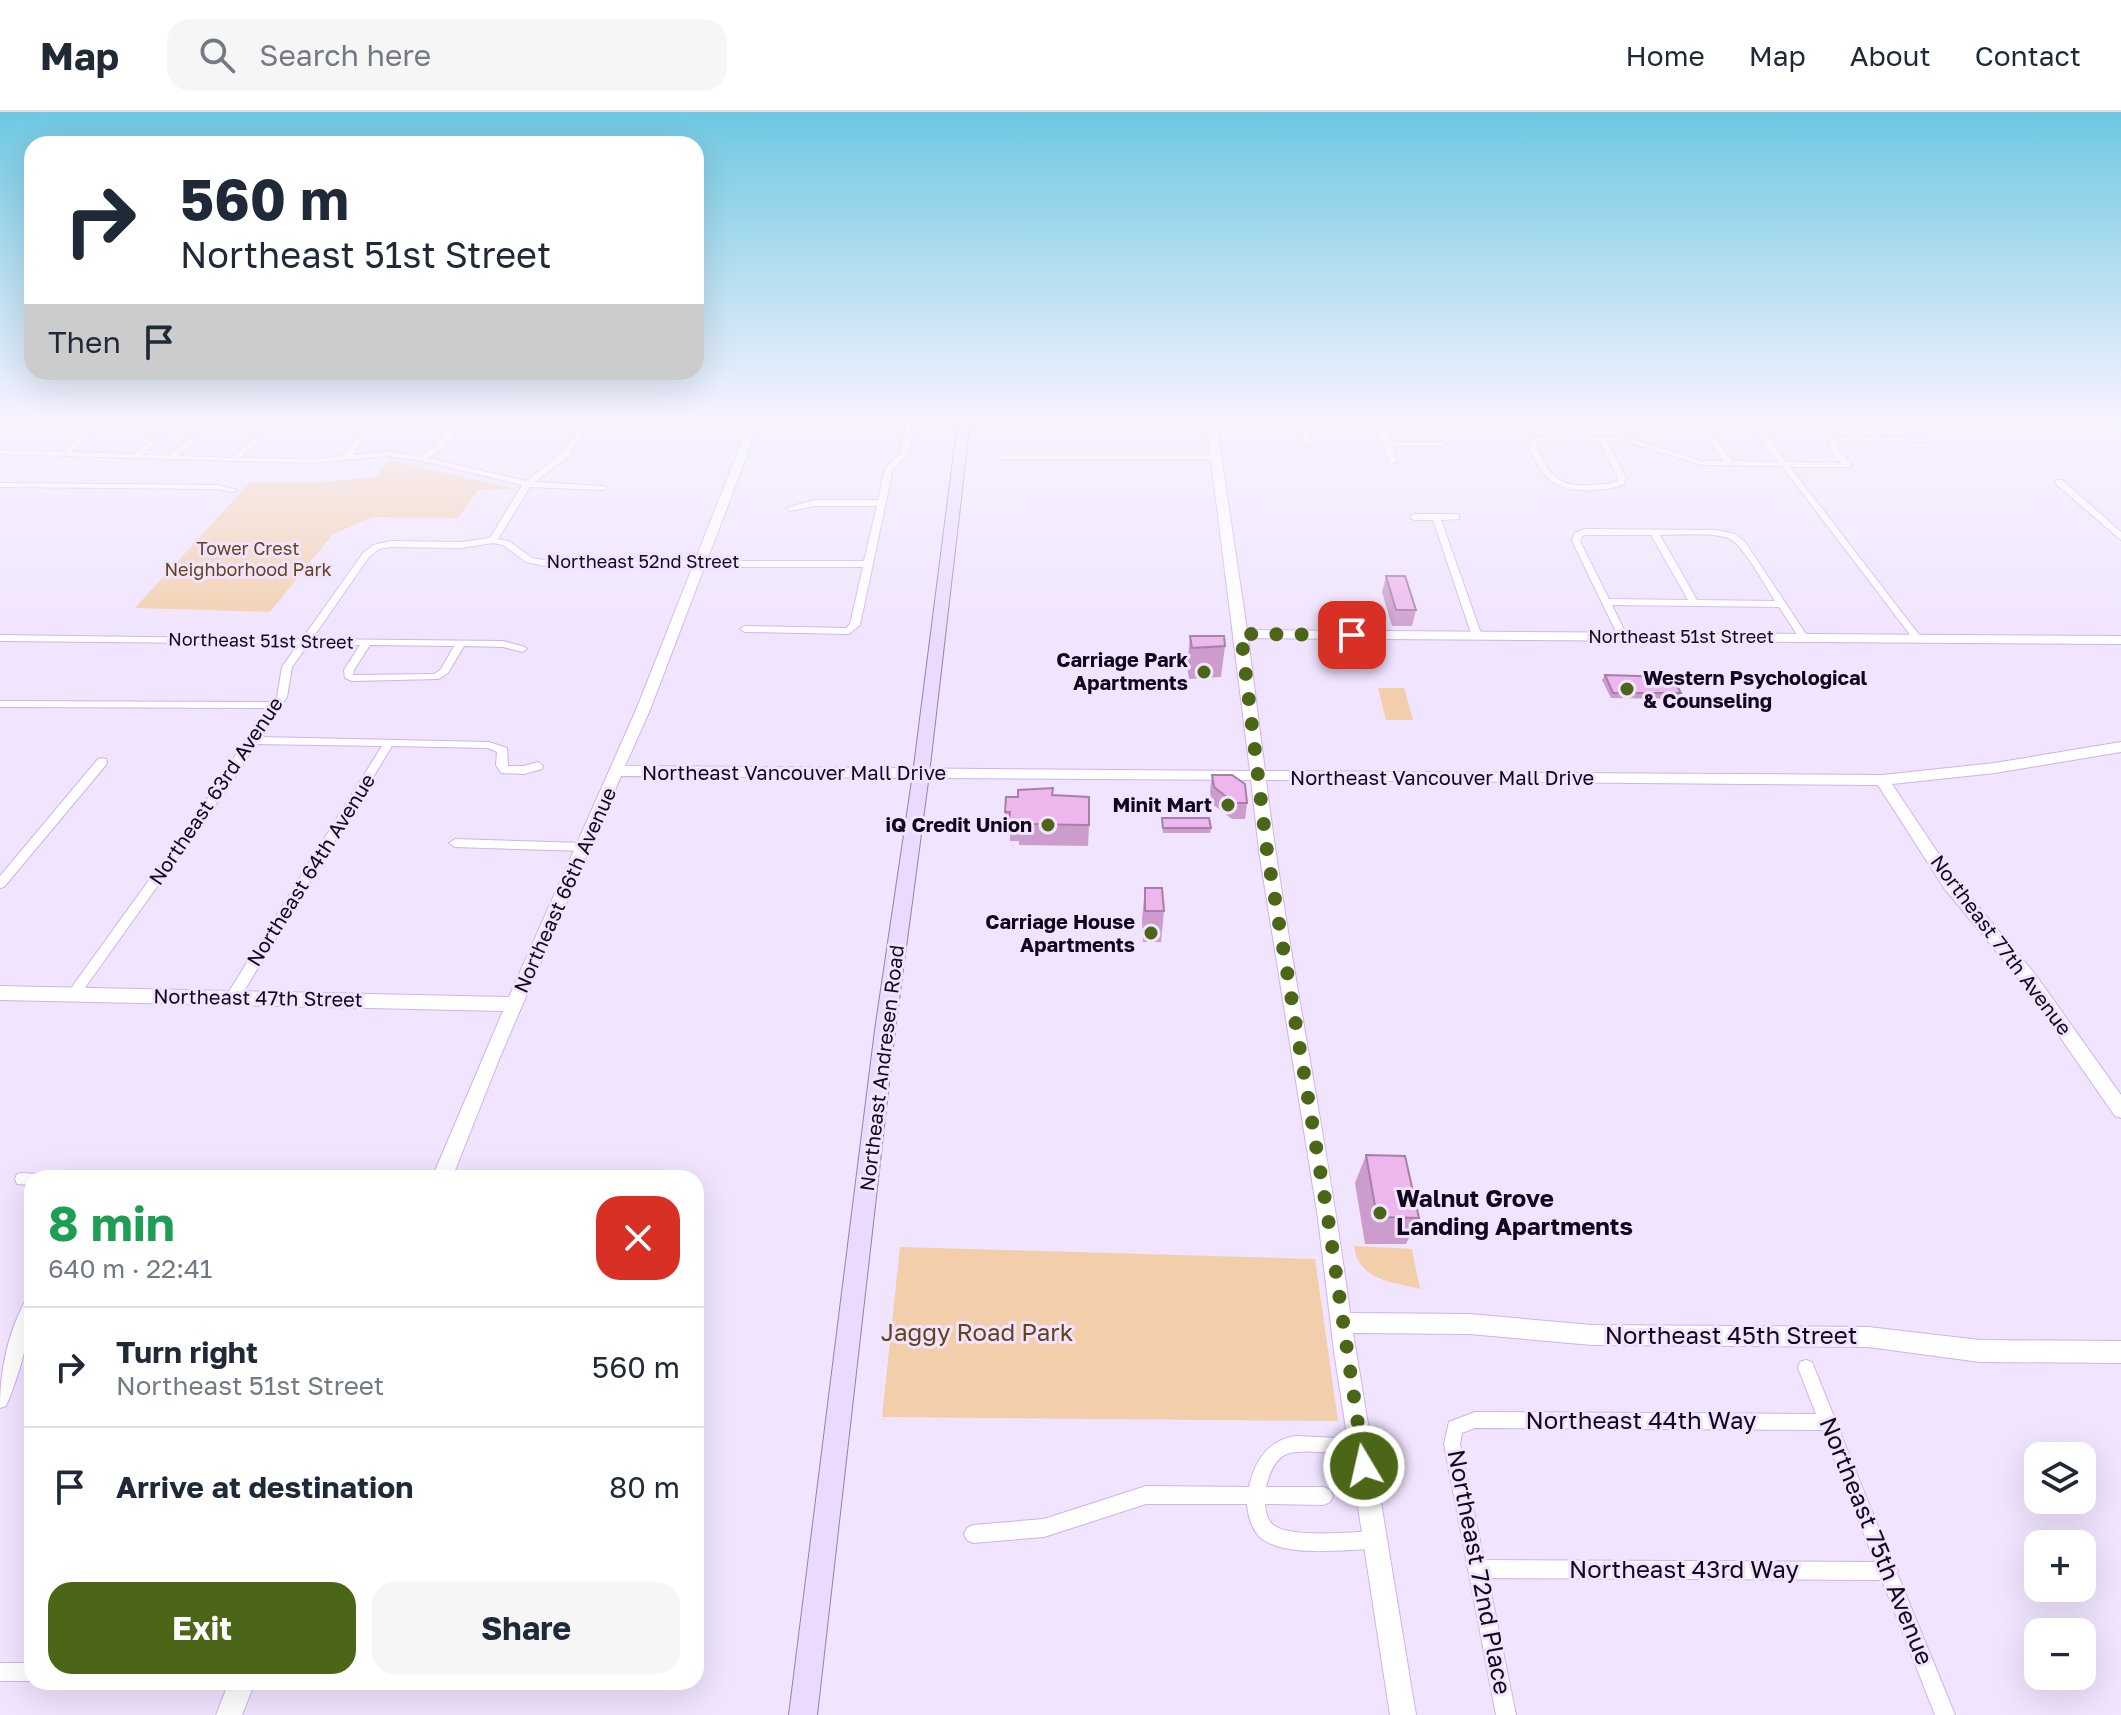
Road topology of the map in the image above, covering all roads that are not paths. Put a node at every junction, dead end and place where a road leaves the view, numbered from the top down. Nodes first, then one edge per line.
1 (520, 496) edge
2 (726, 496) edge
3 (883, 496) edge
4 (955, 496) edge
5 (1222, 496) edge
6 (1807, 496) edge
7 (2075, 496) edge
8 (881, 503) junction
9 (790, 508) dead end
10 (1414, 517) dead end
11 (1436, 517) junction
12 (1456, 517) dead end
13 (1654, 533) junction
14 (2121, 537) edge
15 (493, 540) junction
16 (868, 564) junction
17 (699, 565) junction
18 (1606, 602) junction
19 (1694, 603) junction
20 (1781, 604) junction
21 (745, 629) dead end
22 (1241, 634) junction
23 (1477, 636) junction
24 (1622, 636) junction
25 (1803, 637) junction
26 (0, 638) edge
27 (1917, 638) junction
28 (2121, 640) edge
29 (305, 642) junction
30 (367, 642) junction
31 (461, 643) junction
32 (522, 649) dead end
33 (0, 704) edge
34 (277, 705) junction
35 (252, 740) junction
36 (389, 743) junction
37 (2121, 747) edge
38 (102, 762) dead end
39 (538, 766) dead end
40 (616, 771) junction
41 (921, 774) junction
42 (1258, 777) junction
43 (1882, 780) junction
44 (455, 843) dead end
45 (584, 847) junction
46 (0, 884) edge
47 (0, 993) edge
48 (73, 995) junction
49 (233, 997) junction
50 (515, 1004) junction
51 (2121, 1110) edge
52 (445, 1170) edge
53 (24, 1316) edge
54 (1341, 1323) junction
55 (2121, 1352) edge
56 (6, 1366) edge
57 (1806, 1368) dead end
58 (0, 1400) edge
59 (1828, 1422) junction
60 (1455, 1428) joint
61 (1360, 1447) junction
62 (1255, 1495) junction
63 (1324, 1496) dead end
64 (973, 1534) dead end
65 (1376, 1540) junction
66 (1478, 1569) junction
67 (1889, 1571) junction
68 (0, 1672) edge
69 (24, 1672) edge
70 (239, 1690) edge
71 (229, 1715) edge
72 (803, 1715) edge
73 (1403, 1715) edge
74 (1506, 1715) edge
75 (1945, 1715) edge

1 - 15 street
2 - 17 street, Northeast 66th Avenue
3 - 8 street
4 - 41 main road, Northeast Andresen Road
5 - 22 street
6 - 27 street
7 - 14 street
8 - 9 street
8 - 16 street
10 - 11 street
11 - 12 street
11 - 23 street
13 - 18 street
13 - 19 street
13 - 20 street
15 - 17 street, Northeast 52nd Street
15 - 29 street, Northeast 63rd Avenue
16 - 17 street, Northeast 52nd Street
16 - 21 street
17 - 40 street, Northeast 66th Avenue
18 - 19 street
18 - 24 street
19 - 20 street
20 - 25 street
22 - 23 street, Northeast 51st Street
22 - 42 street
23 - 24 street, Northeast 51st Street
24 - 25 street, Northeast 51st Street
25 - 27 street, Northeast 51st Street
26 - 29 street, Northeast 51st Street
27 - 28 street, Northeast 51st Street
29 - 30 street, Northeast 51st Street
29 - 34 street, Northeast 63rd Avenue
30 - 31 street, Northeast 51st Street
30 - 31 street
31 - 32 street, Northeast 51st Street
33 - 34 street
34 - 35 street, Northeast 63rd Avenue
35 - 36 street
35 - 48 street, Northeast 63rd Avenue
36 - 39 street
36 - 49 street, Northeast 64th Avenue
37 - 43 street, Northeast Vancouver Mall Drive
38 - 46 street
40 - 41 street, Northeast Vancouver Mall Drive
40 - 45 street, Northeast 66th Avenue
41 - 42 street, Northeast Vancouver Mall Drive
41 - 72 main road, Northeast Andresen Road
42 - 43 street, Northeast Vancouver Mall Drive
42 - 54 street
43 - 51 street, Northeast 77th Avenue
44 - 45 street
45 - 50 street, Northeast 66th Avenue
47 - 48 street, Northeast 47th Street
48 - 49 street, Northeast 47th Street
49 - 50 street, Northeast 47th Street
50 - 52 street, Northeast 66th Avenue
53 - 56 street
54 - 55 street, Northeast 45th Street
54 - 61 street
56 - 58 street
57 - 59 street, Northeast 75th Avenue
59 - 60 street, Northeast 44th Way
59 - 67 street, Northeast 75th Avenue
60 - 66 street, Northeast 72nd Place
61 - 62 street
61 - 65 street
62 - 63 street
62 - 64 street
62 - 65 street
65 - 73 street
66 - 67 street, Northeast 43rd Way
66 - 74 street, Northeast 72nd Place
67 - 75 street, Northeast 75th Avenue
68 - 69 street
70 - 71 street

